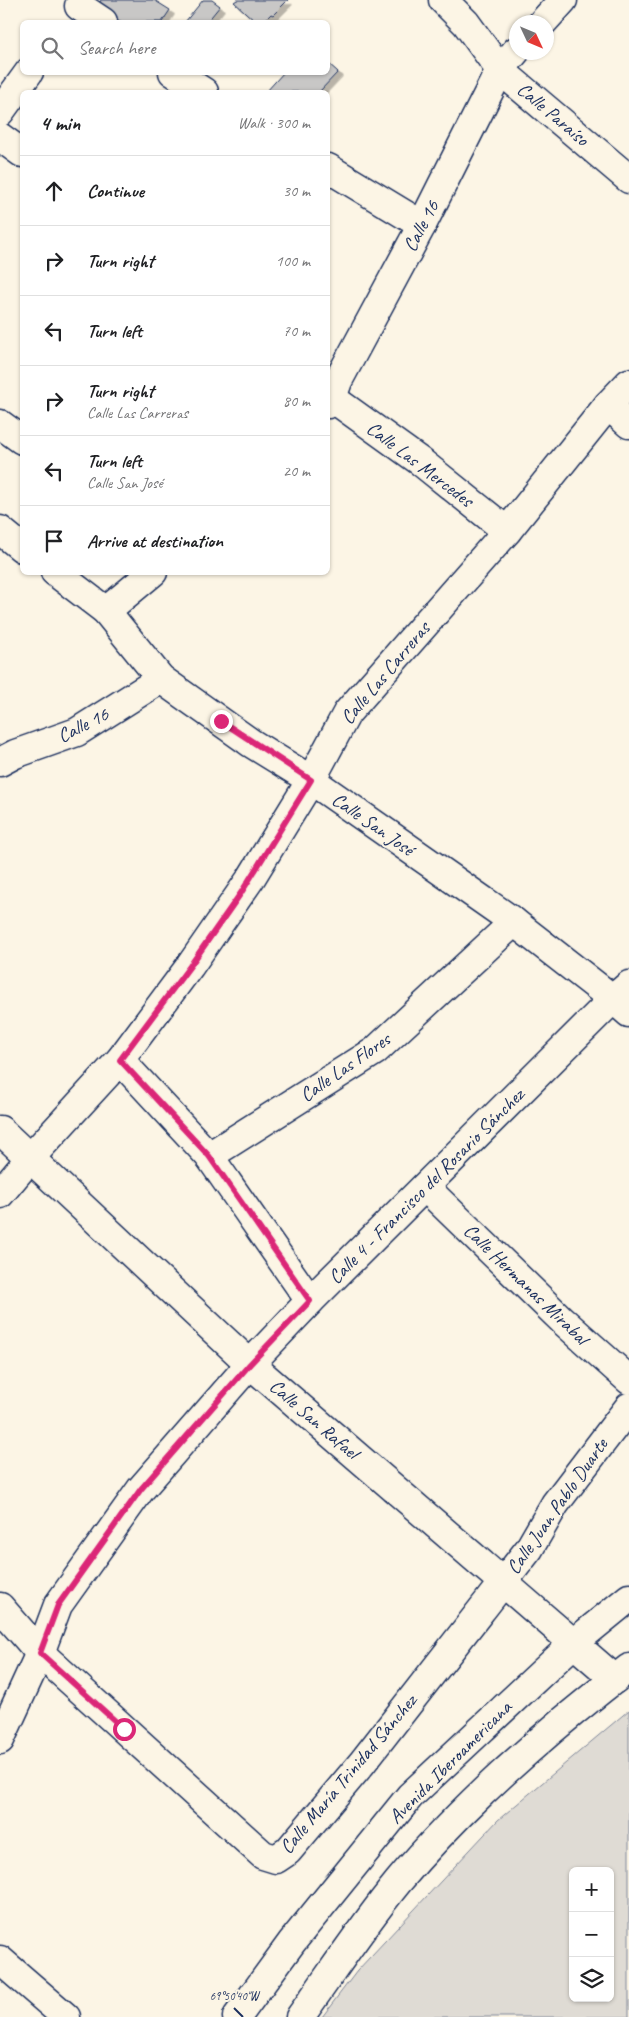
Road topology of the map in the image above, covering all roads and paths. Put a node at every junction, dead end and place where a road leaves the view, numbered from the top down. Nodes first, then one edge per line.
1 (443, 0) edge
2 (563, 0) edge
3 (76, 9) edge
4 (549, 15) edge
5 (99, 20) edge
6 (508, 60) edge
7 (27, 75) edge
8 (178, 75) edge
9 (201, 90) edge
10 (0, 112) edge
11 (0, 137) edge
12 (20, 152) edge
13 (330, 169) edge
14 (629, 179) edge
15 (422, 225) junction
16 (629, 383) edge
17 (331, 389) edge
18 (608, 405) junction
19 (0, 424) edge
20 (629, 424) edge
21 (20, 439) edge
22 (0, 530) edge
23 (507, 531) junction
24 (20, 546) edge
25 (59, 575) edge
26 (149, 575) edge
27 (106, 611) junction
28 (162, 679) junction
29 (0, 762) edge
30 (311, 780) junction
31 (514, 922) junction
32 (624, 999) edge
33 (120, 1060) junction
34 (0, 1130) edge
35 (209, 1156) junction
36 (31, 1157) junction
37 (425, 1187) junction
38 (0, 1194) edge
39 (310, 1301) junction
40 (250, 1364) junction
41 (629, 1380) edge
42 (629, 1407) edge
43 (503, 1582) junction
44 (629, 1598) edge
45 (0, 1607) edge
46 (575, 1642) junction
47 (40, 1653) junction
48 (622, 1673) edge
49 (0, 1740) edge
50 (0, 1960) edge
51 (66, 2017) edge
52 (237, 2017) edge
53 (300, 2017) edge

1 - 6 street, Calle Paraíso
2 - 4 street
3 - 5 street
6 - 14 street, Calle Paraíso
6 - 15 street, Calle 16
7 - 10 street
8 - 9 street
11 - 12 street
13 - 15 street
15 - 17 street, Calle 16
16 - 18 street, Calle Las Carreras
17 - 23 street, Calle Las Mercedes
18 - 20 street
18 - 23 street, Calle Las Carreras
19 - 21 street
22 - 24 street
23 - 30 street, Calle Las Carreras
25 - 27 street, Calle San José
26 - 27 street
27 - 28 street, Calle San José
28 - 29 street, Calle 16
28 - 30 street, Calle San José
30 - 31 street, Calle San José
30 - 33 street, Calle Las Carreras
31 - 32 street, Calle San José
31 - 35 street, Calle Las Flores
32 - 37 street, Calle 4 - Francisco del Rosario Sánchez
33 - 35 street
33 - 36 street, Calle Las Carreras
34 - 36 street, Calle San Rafael
35 - 39 street
36 - 38 street, Calle Las Carreras
36 - 40 street, Calle San Rafael
37 - 39 street, Calle 4 - Francisco del Rosario Sánchez
37 - 41 street, Calle Hermanas Mirabal
39 - 40 street, Calle 4 - Francisco del Rosario Sánchez
40 - 43 street, Calle San Rafael
40 - 47 street, Calle 4 - Francisco del Rosario Sánchez
42 - 43 street, Calle Juan Pablo Duarte
43 - 46 street, Calle San Rafael
43 - 47 street, Calle María Trinidad Sánchez
44 - 46 street, Avenida Iberoamericana
45 - 47 street, Calle María Trinidad Sánchez
46 - 48 street, Calle San Rafael
46 - 52 street, Avenida Iberoamericana
47 - 49 street, Calle 4 - Francisco del Rosario Sánchez
48 - 53 street
50 - 51 street

